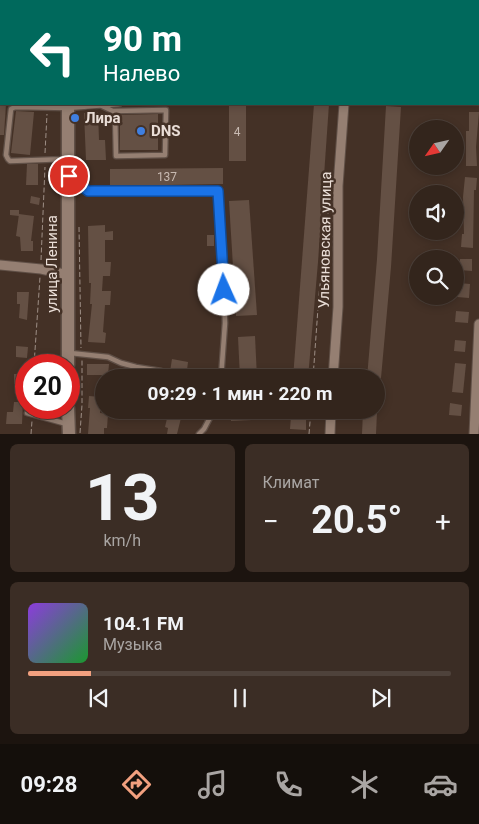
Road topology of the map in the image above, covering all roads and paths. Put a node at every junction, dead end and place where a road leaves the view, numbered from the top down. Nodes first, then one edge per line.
1 (98, 105) joint
2 (344, 105) edge
3 (68, 106) edge
4 (47, 108) junction
5 (115, 111) junction
6 (45, 158) junction
7 (68, 159) junction
8 (69, 176) junction
9 (330, 196) dead end
10 (79, 227) dead end
11 (0, 265) edge
12 (41, 269) junction
13 (69, 275) junction
14 (479, 324) edge
15 (35, 354) edge
16 (68, 354) edge
17 (82, 355) junction
18 (151, 369) edge
19 (222, 369) edge
20 (314, 369) edge
21 (334, 369) edge
22 (42, 419) edge
23 (209, 419) edge
24 (310, 419) edge
25 (331, 419) edge
26 (68, 429) edge
27 (80, 434) edge
28 (199, 434) edge
29 (309, 434) edge
30 (330, 434) edge
31 (474, 434) edge

1 - 3 lane
1 - 5 lane
2 - 21 street, Ульяновская улица
3 - 4 lane
3 - 7 main road, улица Ленина
4 - 6 path
4 - 6 lane
5 - 5 lane
6 - 7 lane
6 - 12 path
7 - 8 main road, улица Ленина
8 - 13 main road, улица Ленина
8 - 19 lane
9 - 20 path
10 - 17 path
11 - 12 street
12 - 13 street
12 - 15 path
13 - 16 main road, улица Ленина
14 - 31 street
17 - 18 lane
17 - 27 path
22 - 26 lane
23 - 28 lane
24 - 29 path
25 - 30 street

